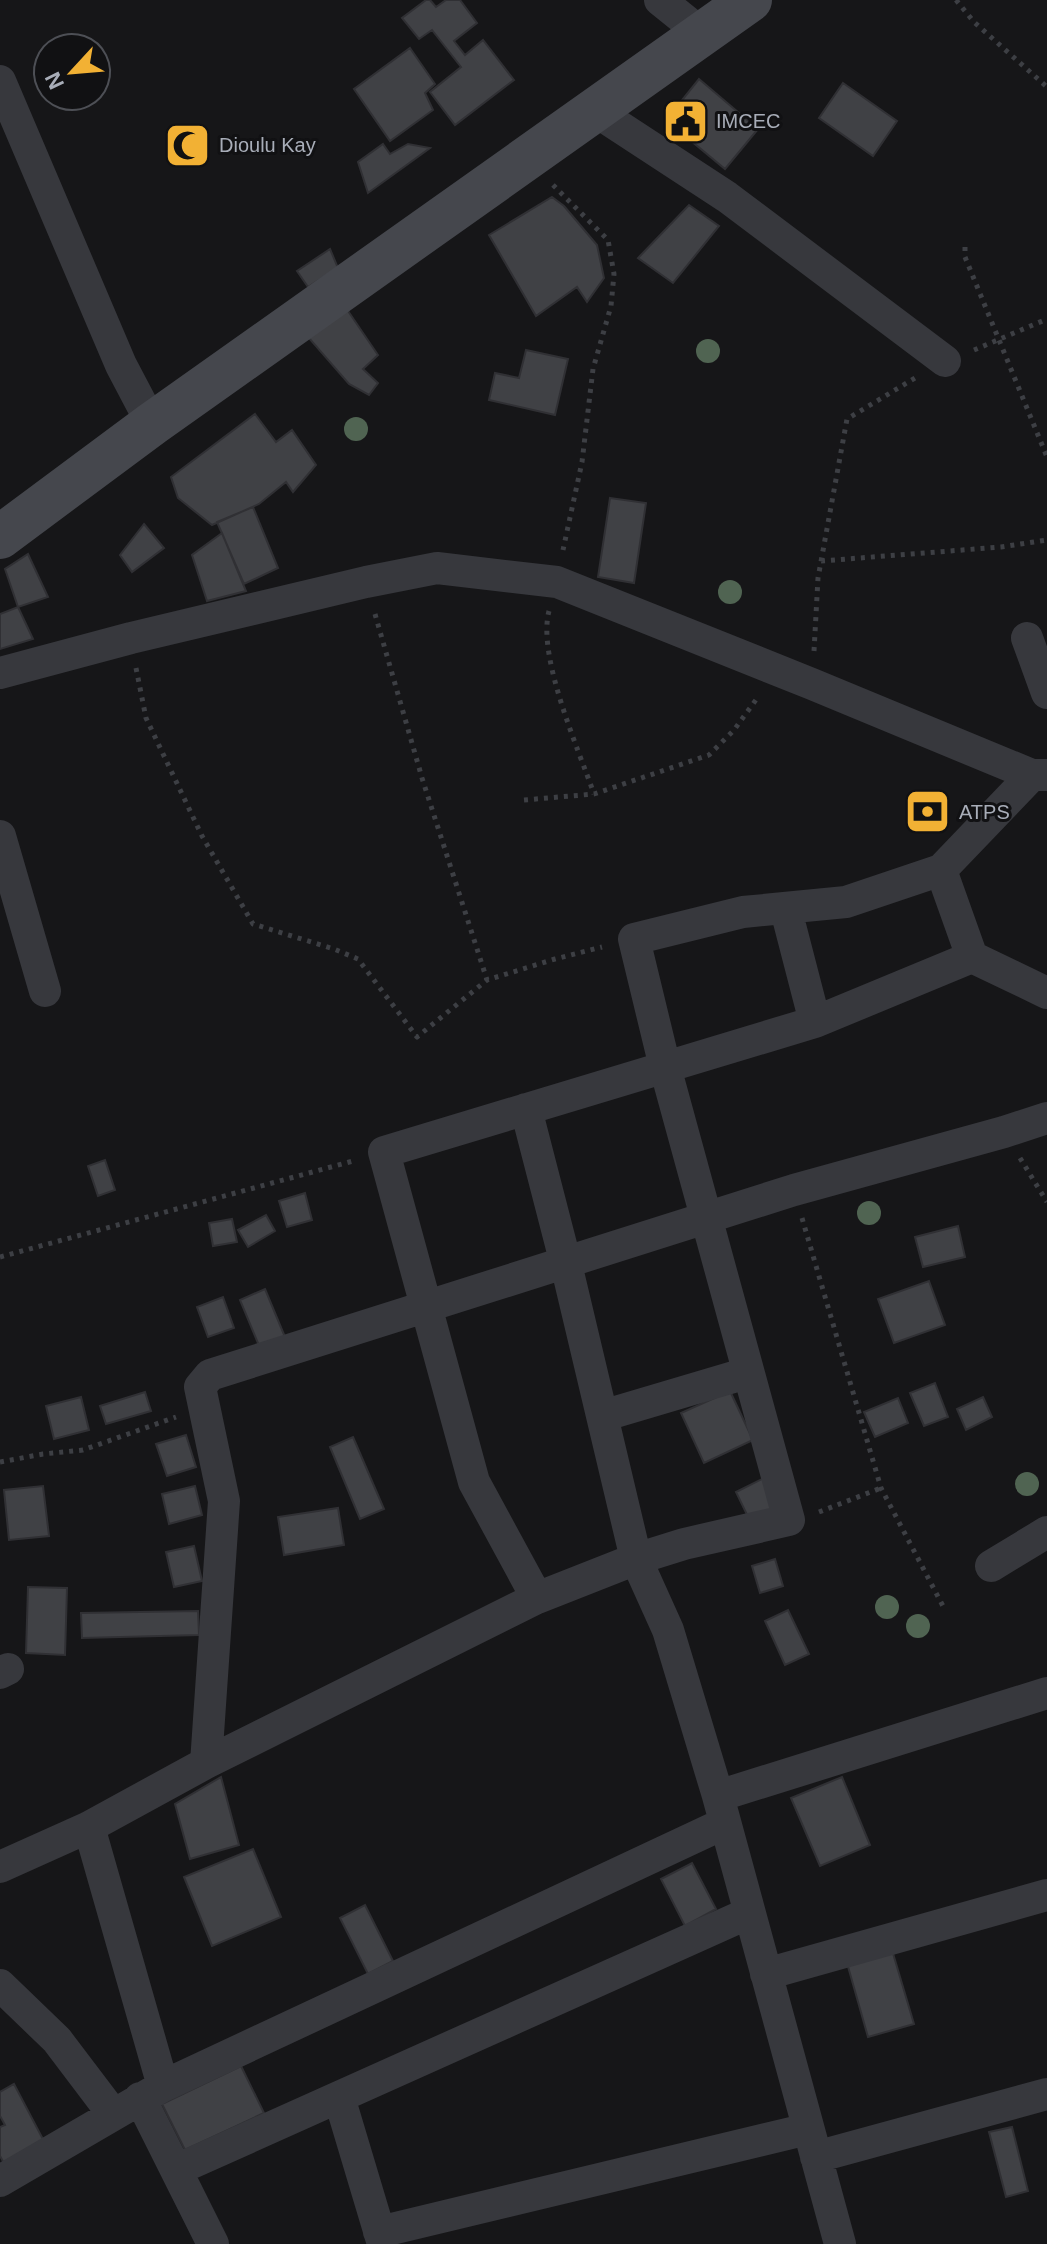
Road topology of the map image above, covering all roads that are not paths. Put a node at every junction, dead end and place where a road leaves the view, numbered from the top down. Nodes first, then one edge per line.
1 (660, 0) edge
2 (750, 0) edge
3 (701, 33) junction
4 (0, 81) edge
5 (594, 110) junction
6 (945, 361) road end
7 (152, 424) junction
8 (2, 530) edge
9 (1027, 638) dead end
10 (0, 673) edge
11 (1047, 693) edge
12 (1039, 775) edge
13 (0, 836) edge
14 (941, 870) junction
15 (786, 910) junction
16 (972, 957) junction
17 (45, 991) dead end
18 (1047, 993) edge
19 (815, 1022) junction
20 (665, 1067) junction
21 (526, 1109) junction
22 (1047, 1118) edge
23 (705, 1219) junction
24 (566, 1264) junction
25 (426, 1307) junction
26 (747, 1373) junction
27 (602, 1416) junction
28 (1047, 1532) edge
29 (636, 1559) junction
30 (991, 1566) dead end
31 (537, 1598) junction
32 (1047, 1693) edge
33 (206, 1763) junction
34 (721, 1810) junction
35 (89, 1827) junction
36 (0, 1867) edge
37 (1047, 1895) edge
38 (749, 1913) junction
39 (766, 1974) junction
40 (0, 1985) edge
41 (152, 2092) junction
42 (1047, 2094) edge
43 (339, 2097) junction
44 (113, 2114) junction
45 (812, 2143) junction
46 (176, 2170) junction
47 (0, 2181) edge
48 (381, 2238) edge
49 (213, 2244) edge
50 (840, 2244) edge

1 - 3 street
2 - 3 street
3 - 5 street
4 - 7 street
5 - 6 street
5 - 7 street
7 - 8 street
9 - 11 street
10 - 12 street
12 - 14 street
13 - 17 street
14 - 15 street
14 - 16 street
15 - 19 street
15 - 20 street
16 - 18 street
16 - 19 street
19 - 20 street
20 - 21 street
20 - 23 street
21 - 24 street
21 - 25 street
22 - 23 street
23 - 24 street
23 - 26 street
24 - 25 street
24 - 27 street
25 - 31 street
25 - 33 street
26 - 27 street
26 - 29 street
27 - 29 street
28 - 30 street
29 - 31 street
29 - 34 street
31 - 33 street
32 - 34 street
33 - 35 street
34 - 38 street
34 - 41 street
35 - 36 street
35 - 41 street
37 - 39 street
38 - 39 street
38 - 43 street
39 - 45 street
40 - 44 street
41 - 44 street
41 - 46 street
42 - 45 street
43 - 46 street
43 - 48 street
44 - 47 street
45 - 48 street
45 - 50 street
46 - 49 street

